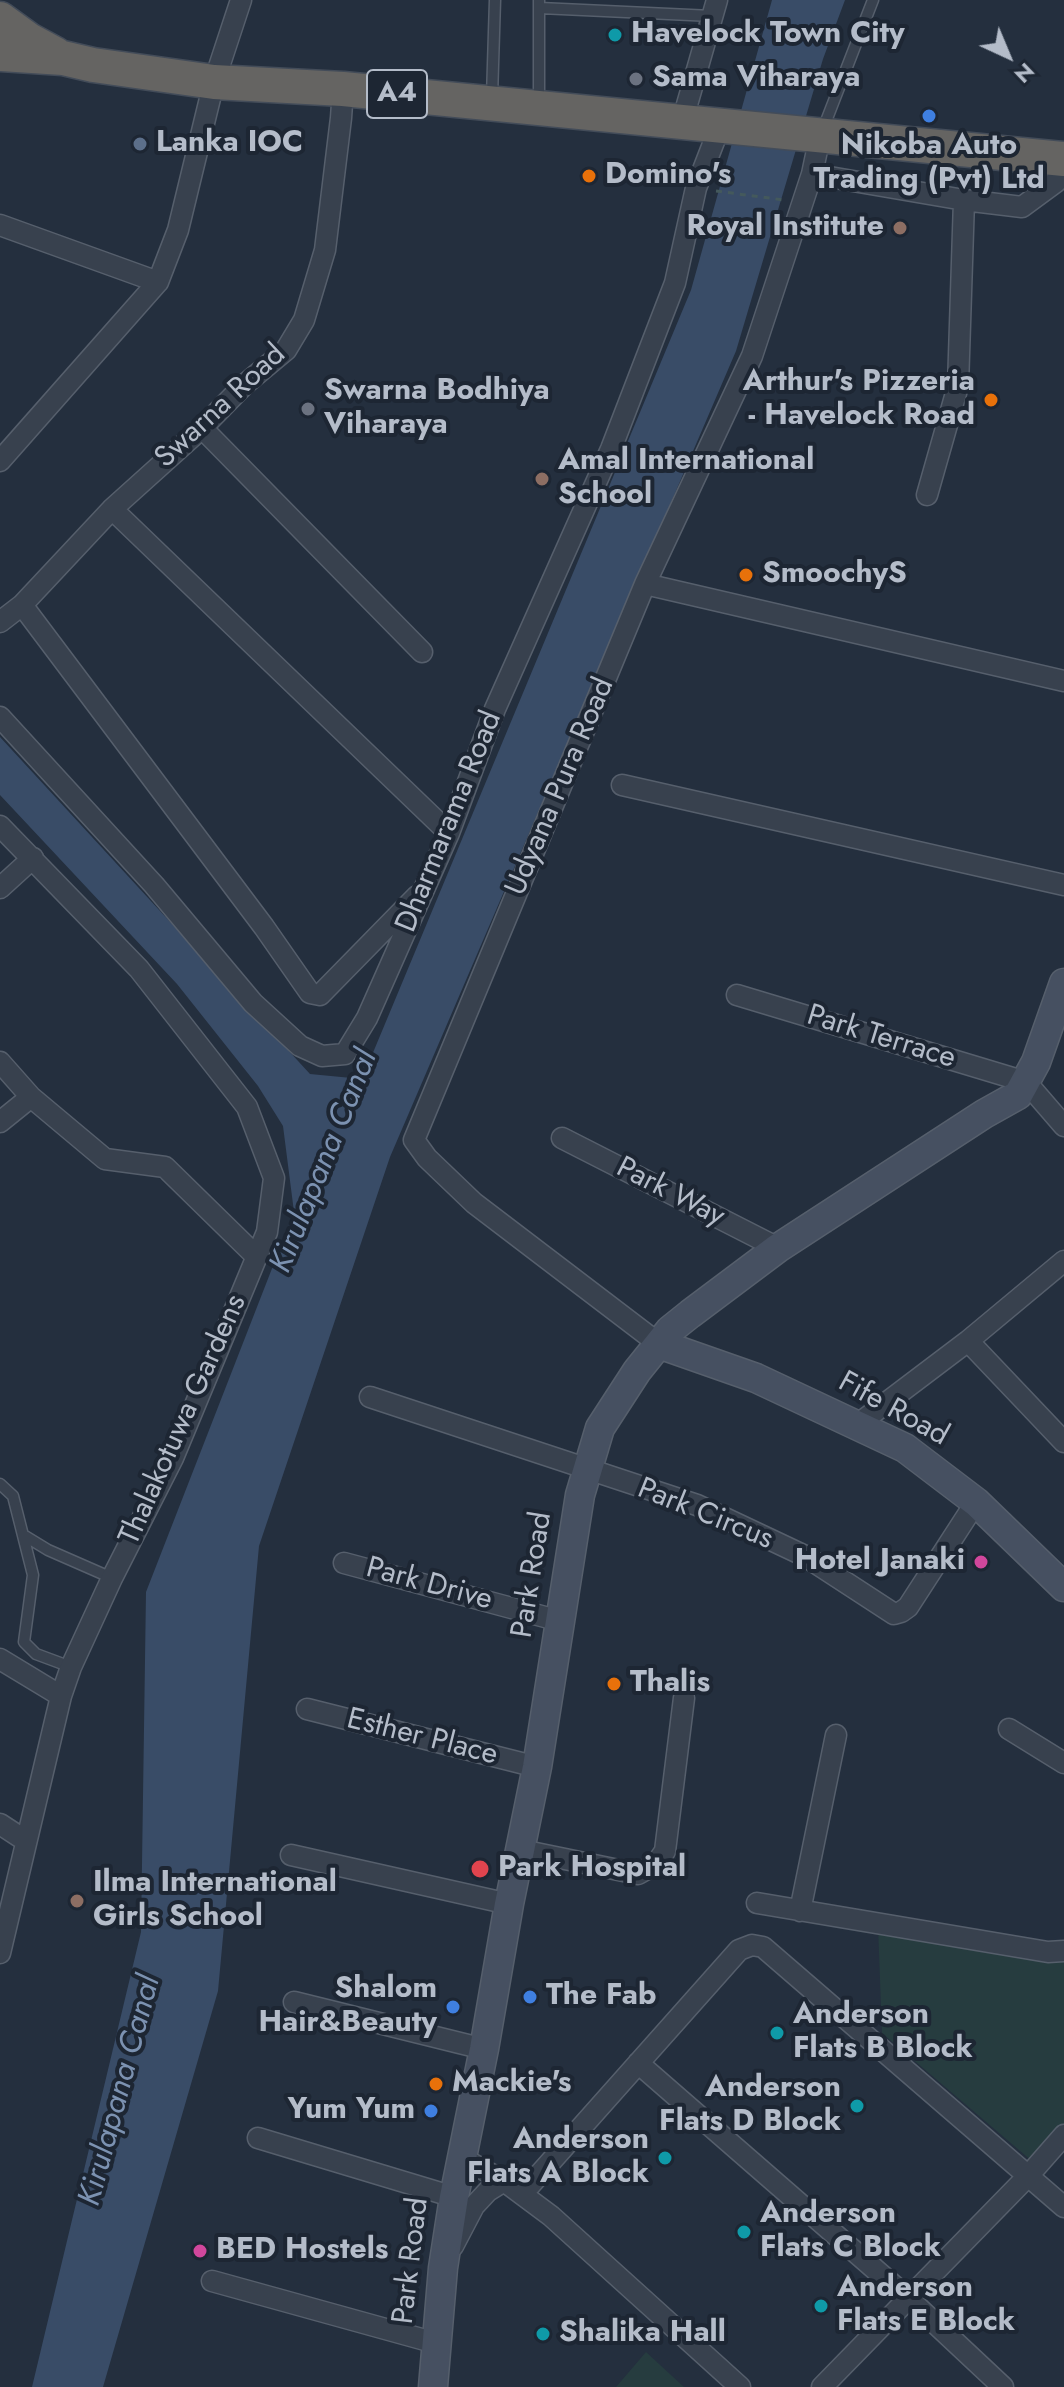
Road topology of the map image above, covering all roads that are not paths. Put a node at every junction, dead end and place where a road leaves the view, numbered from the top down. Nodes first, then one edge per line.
1 (241, 0) edge
2 (495, 0) edge
3 (873, 0) edge
4 (540, 4) edge
5 (714, 8) edge
6 (0, 19) edge
7 (0, 54) edge
8 (63, 58) junction
9 (214, 82) junction
10 (343, 89) junction
11 (492, 103) junction
12 (539, 107) junction
13 (682, 122) junction
14 (726, 127) junction
15 (818, 136) junction
16 (1064, 159) edge
17 (812, 174) junction
18 (964, 200) junction
19 (1, 227) edge
20 (158, 282) junction
21 (202, 428) junction
22 (0, 461) edge
23 (927, 495) dead end
24 (112, 509) junction
25 (645, 584) junction
26 (22, 605) junction
27 (0, 622) edge
28 (422, 652) dead end
29 (1064, 681) edge
30 (0, 717) edge
31 (622, 785) dead end
32 (0, 826) edge
33 (449, 833) junction
34 (33, 858) junction
35 (1064, 885) edge
36 (426, 886) junction
37 (0, 888) edge
38 (1064, 983) edge
39 (737, 995) dead end
40 (0, 1062) edge
41 (1026, 1082) junction
42 (31, 1097) junction
43 (0, 1122) edge
44 (1064, 1126) edge
45 (562, 1138) dead end
46 (778, 1248) junction
47 (257, 1257) junction
48 (1064, 1261) edge
49 (968, 1341) junction
50 (659, 1344) junction
51 (370, 1397) dead end
52 (857, 1425) junction
53 (1064, 1442) edge
54 (586, 1470) junction
55 (0, 1484) edge
56 (976, 1502) junction
57 (25, 1536) junction
58 (344, 1563) dead end
59 (112, 1578) junction
60 (1064, 1587) edge
61 (560, 1621) junction
62 (0, 1659) edge
63 (71, 1667) junction
64 (61, 1696) junction
65 (684, 1698) dead end
66 (307, 1709) dead end
67 (1009, 1729) dead end
68 (836, 1735) dead end
69 (1064, 1763) edge
70 (537, 1767) junction
71 (0, 1824) edge
72 (26, 1841) junction
73 (521, 1850) junction
74 (291, 1855) dead end
75 (757, 1903) dead end
76 (509, 1904) junction
77 (800, 1911) junction
78 (1064, 1951) edge
79 (0, 1953) edge
80 (294, 2002) dead end
81 (484, 2049) junction
82 (638, 2063) junction
83 (1064, 2135) edge
84 (258, 2138) dead end
85 (462, 2158) junction
86 (1029, 2175) junction
87 (504, 2181) junction
88 (522, 2194) junction
89 (454, 2197) junction
90 (1064, 2207) edge
91 (443, 2268) junction
92 (212, 2281) dead end
93 (908, 2298) junction
94 (436, 2343) junction
95 (433, 2387) edge
96 (740, 2387) edge
97 (822, 2387) edge
98 (1003, 2387) edge

1 - 9 street
2 - 11 lane
3 - 15 lane
4 - 5 lane
4 - 12 lane
5 - 13 street
6 - 8 highway, A4
7 - 8 highway, A4
8 - 9 highway, A4
9 - 10 highway, A4
9 - 20 street
10 - 11 highway, A4
10 - 21 street, Swarna Road
11 - 12 highway, A4
12 - 13 highway, A4
13 - 14 highway, A4
14 - 15 highway, A4
14 - 33 street, Dharmarama Road
15 - 16 highway, A4
15 - 17 street, Udyana Pura Road
16 - 18 street
17 - 18 street
17 - 25 street, Udyana Pura Road
18 - 23 street
19 - 20 street
20 - 22 street
21 - 24 street, Swarna Road
21 - 28 street
24 - 26 street, Swarna Road
24 - 33 street
25 - 29 street
25 - 50 street, Udyana Pura Road
26 - 27 street, Swarna Road
26 - 36 street
30 - 36 street, Dharmarama Road
31 - 35 street
32 - 34 street, Thalakotuwa Gardens
33 - 36 street, Dharmarama Road
34 - 37 street
34 - 47 street, Thalakotuwa Gardens
38 - 41 main road, Park Road
39 - 41 street, Park Terrace
40 - 42 street
41 - 44 street
41 - 46 main road, Park Road
42 - 43 street
42 - 47 street
45 - 46 street, Park Way
46 - 50 main road, Park Road
47 - 59 street, Thalakotuwa Gardens
48 - 49 street
49 - 52 street
49 - 53 street
50 - 52 main road, Fife Road
50 - 54 main road, Park Road
51 - 54 street, Park Circus
52 - 56 main road, Fife Road
54 - 56 street, Park Circus
54 - 61 main road, Park Road
55 - 57 lane
56 - 60 main road, Fife Road
57 - 59 lane
57 - 63 lane
58 - 61 street, Park Drive
59 - 63 street, Thalakotuwa Gardens
61 - 70 main road, Park Road
62 - 64 street
63 - 64 street, Thalakotuwa Gardens
64 - 72 street, Thalakotuwa Gardens
65 - 73 street
66 - 70 street, Esther Place
67 - 69 street
68 - 77 street
70 - 73 main road, Park Road
71 - 72 street
72 - 79 street, Thalakotuwa Gardens
73 - 76 main road, Park Road
74 - 76 street
75 - 77 street
76 - 81 main road, Park Road
77 - 78 street
80 - 81 street
81 - 85 main road, Park Road
82 - 86 street
82 - 88 street
82 - 93 street
83 - 86 street
84 - 89 street
85 - 87 street
85 - 89 main road, Park Road
86 - 90 street
86 - 93 street
87 - 88 street
87 - 91 street
88 - 96 street
89 - 91 main road, Park Road
91 - 94 main road, Park Road
92 - 94 street
93 - 97 street
93 - 98 street
94 - 95 main road, Park Road

